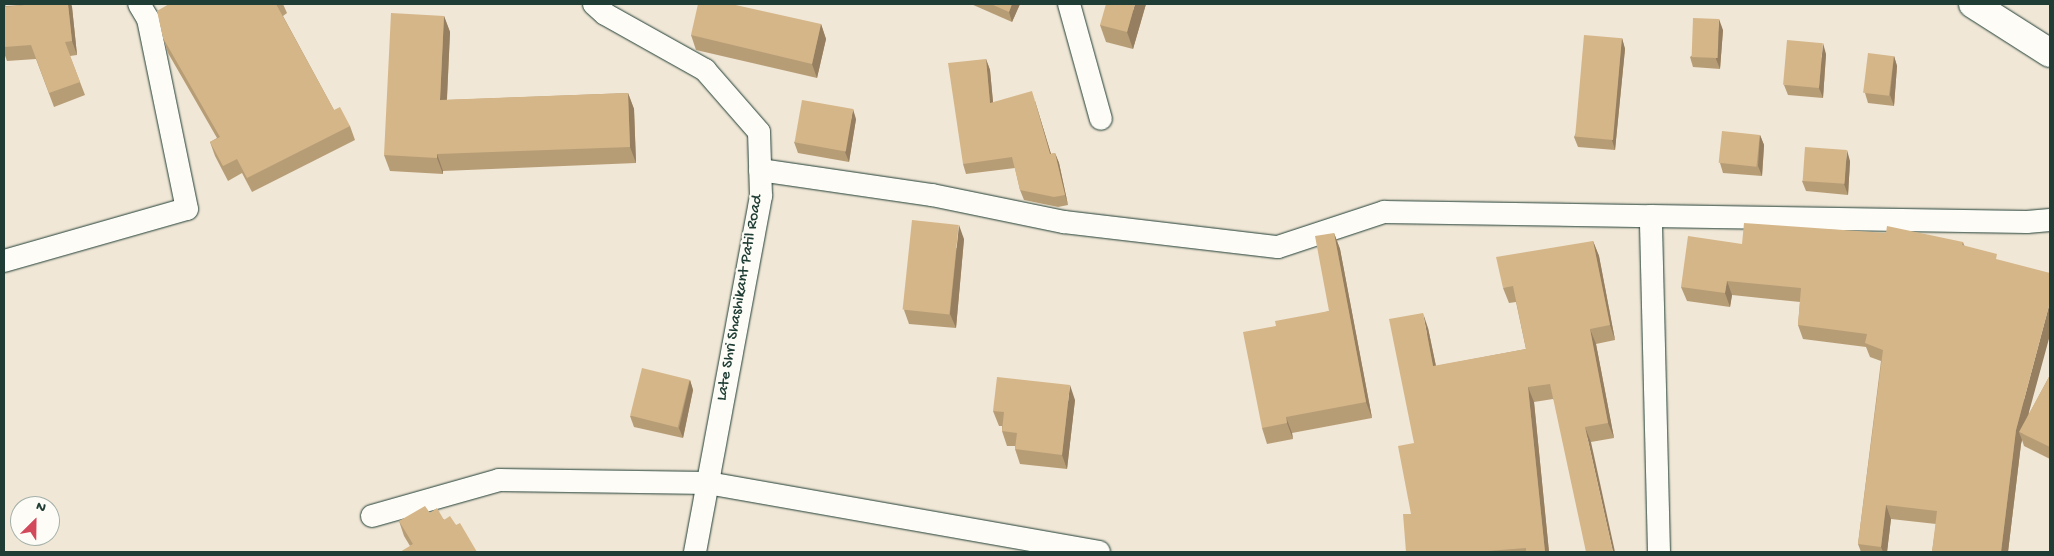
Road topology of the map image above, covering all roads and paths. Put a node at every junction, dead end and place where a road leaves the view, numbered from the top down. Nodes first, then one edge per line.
1 (594, 4) edge
2 (1069, 4) edge
3 (1973, 4) edge
4 (150, 11) edge
5 (2050, 53) edge
6 (1101, 119) dead end
7 (760, 170) junction
8 (1651, 216) junction
9 (2050, 220) edge
10 (4, 261) edge
11 (708, 483) junction
12 (372, 516) dead end
13 (695, 552) edge
14 (1099, 552) edge
15 (1659, 552) edge

1 - 7 street, Late Shri Shashikant Patil Road
2 - 6 street
3 - 5 street
4 - 10 street
7 - 8 street
7 - 11 street, Late Shri Shashikant Patil Road
8 - 9 street
8 - 15 street
11 - 12 street
11 - 13 street, Late Shri Shashikant Patil Road
11 - 14 street

